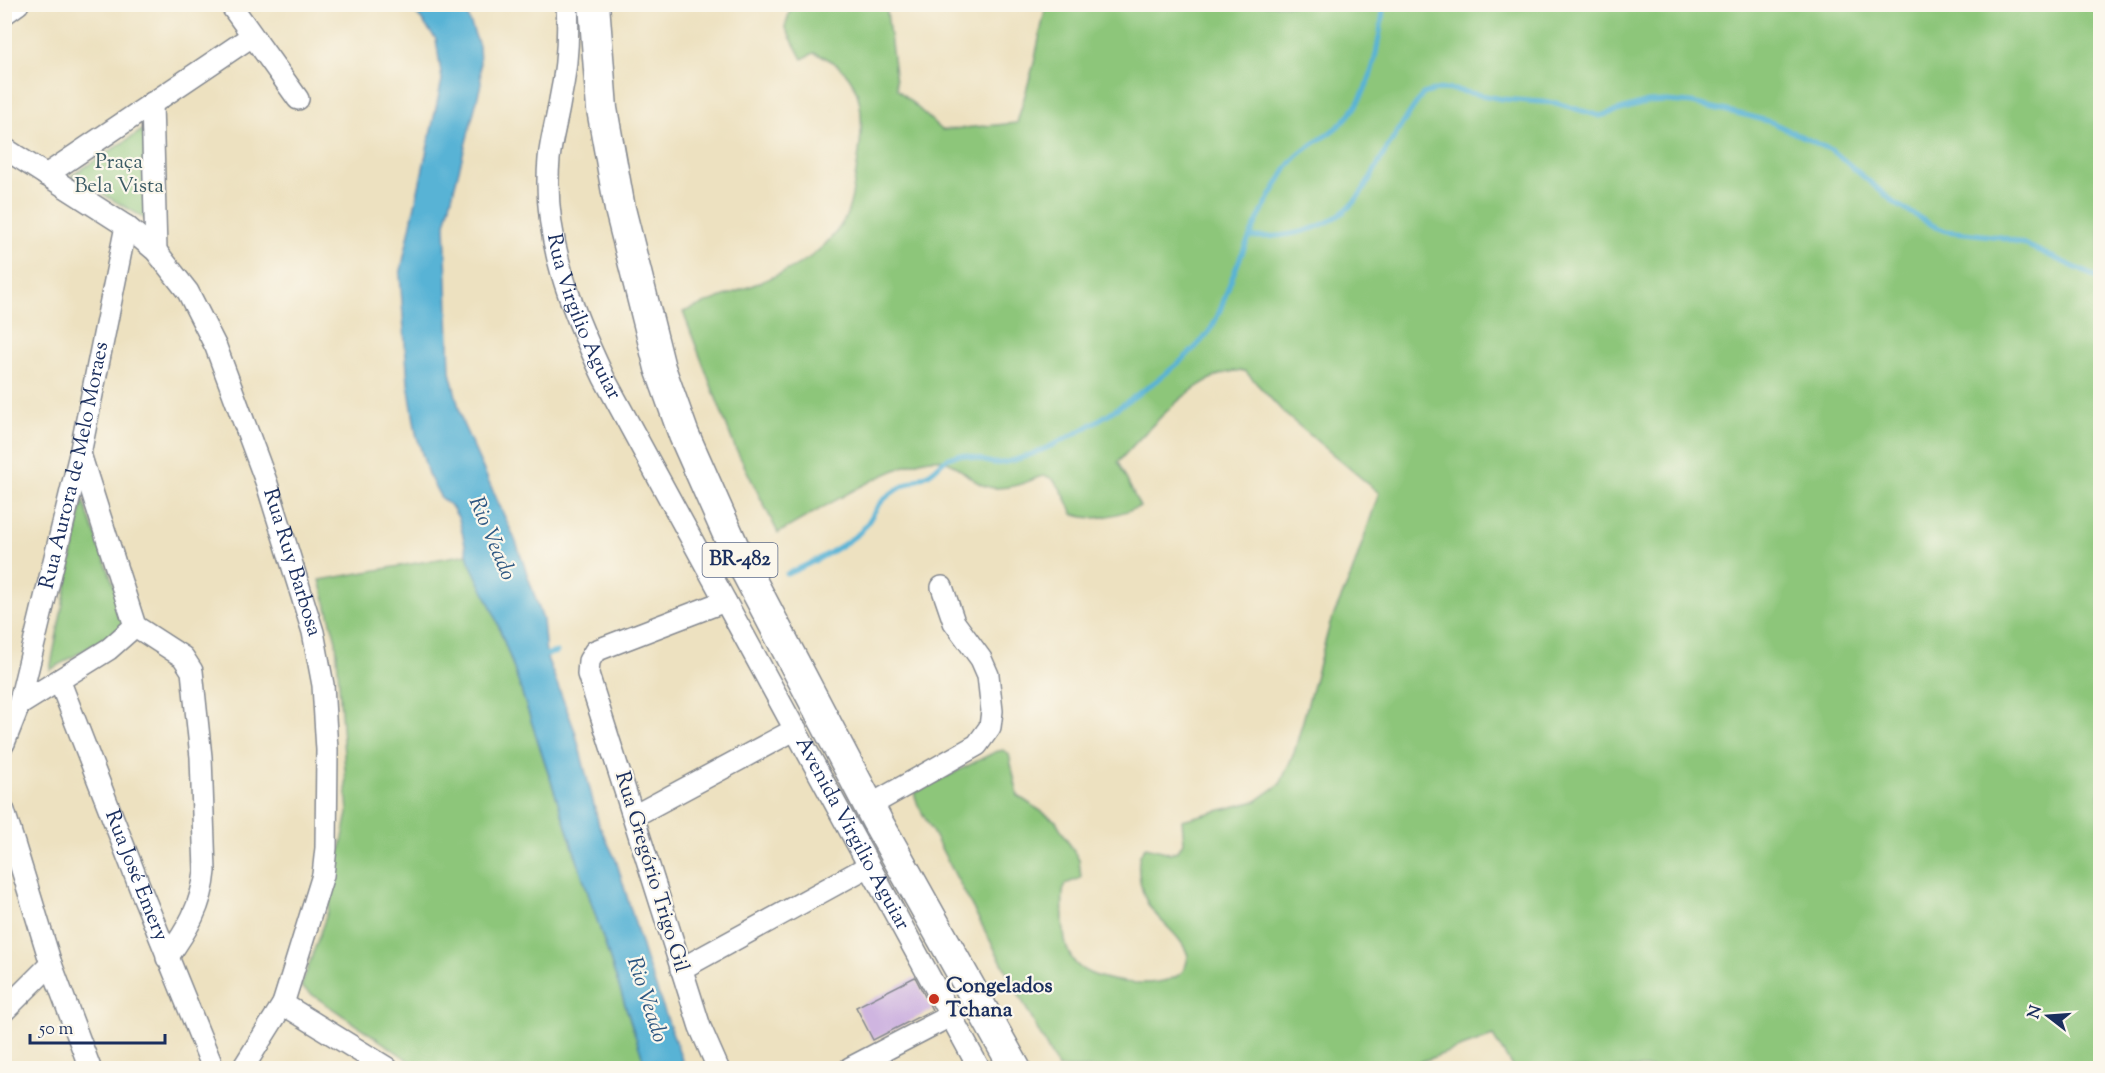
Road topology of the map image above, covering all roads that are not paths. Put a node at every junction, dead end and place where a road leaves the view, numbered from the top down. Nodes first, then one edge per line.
1 (18, 4) edge
2 (230, 4) edge
3 (567, 4) edge
4 (594, 4) edge
5 (4, 14) edge
6 (252, 36) junction
7 (298, 99) dead end
8 (152, 103) junction
9 (4, 148) edge
10 (46, 175) junction
11 (126, 226) junction
12 (156, 251) junction
13 (80, 454) junction
14 (942, 587) dead end
15 (725, 602) junction
16 (135, 626) junction
17 (60, 682) junction
18 (19, 705) junction
19 (796, 729) junction
20 (4, 743) edge
21 (869, 806) junction
22 (634, 816) junction
23 (5, 817) edge
24 (867, 867) junction
25 (167, 958) junction
26 (51, 964) junction
27 (681, 969) junction
28 (283, 1004) junction
29 (4, 1011) edge
30 (950, 1016) junction
31 (90, 1068) edge
32 (213, 1068) edge
33 (243, 1068) edge
34 (387, 1068) edge
35 (718, 1068) edge
36 (850, 1068) edge
37 (979, 1068) edge
38 (1015, 1068) edge

1 - 5 street
2 - 6 street
3 - 15 street, Rua Virgilio Aguiar
4 - 21 highway, BR-482
6 - 7 street
6 - 8 street
8 - 10 street
8 - 12 street
9 - 10 street, Rua Ruy Barbosa
10 - 11 street, Rua Ruy Barbosa
11 - 12 street, Rua Ruy Barbosa
11 - 13 street, Rua Aurora de Melo Moraes
12 - 28 street, Rua Ruy Barbosa
13 - 16 street
13 - 18 street, Rua Aurora de Melo Moraes
14 - 21 street
15 - 19 street, Avenida Virgilio Aguiar
15 - 22 street, Rua Gregório Trigo Gil
16 - 17 street
16 - 25 street
17 - 18 street
17 - 25 street, Rua José Emery
18 - 20 street, Rua Aurora de Melo Moraes
19 - 22 street
19 - 24 street, Avenida Virgilio Aguiar
21 - 38 highway, BR-482
22 - 27 street, Rua Gregório Trigo Gil
23 - 26 street
24 - 27 street
24 - 30 street, Avenida Virgilio Aguiar
25 - 32 street, Rua José Emery
26 - 29 street
26 - 31 street
27 - 35 street, Rua Gregório Trigo Gil
28 - 33 street, Rua Ruy Barbosa
28 - 34 street
30 - 36 street
30 - 37 street, Avenida Virgilio Aguiar

